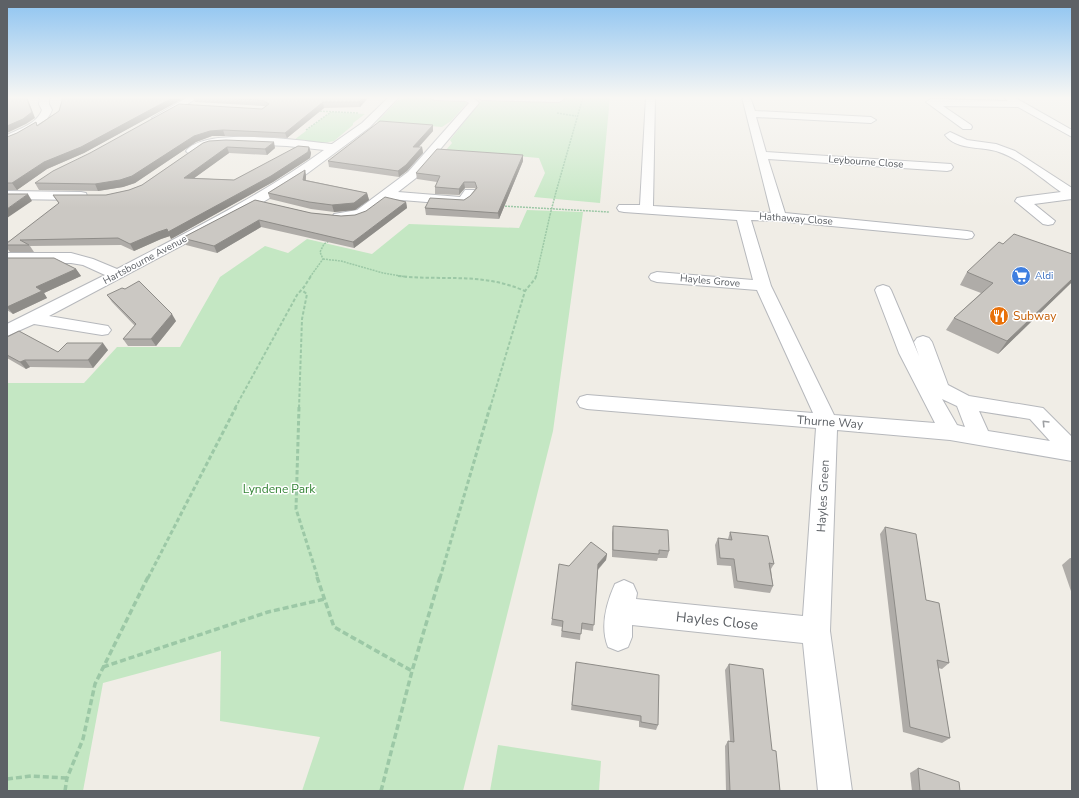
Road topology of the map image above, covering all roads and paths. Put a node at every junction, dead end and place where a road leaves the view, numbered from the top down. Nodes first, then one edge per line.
1 (16, 134) edge
2 (299, 134) edge
3 (353, 134) edge
4 (448, 134) edge
5 (572, 134) edge
6 (649, 134) edge
7 (756, 134) edge
8 (950, 135) dead end
9 (7, 139) edge
10 (287, 143) junction
11 (334, 148) junction
12 (435, 150) junction
13 (450, 151) edge
14 (761, 155) junction
15 (183, 158) edge
16 (947, 167) dead end
17 (37, 183) edge
18 (470, 193) edge
19 (1072, 194) edge
20 (386, 195) junction
21 (7, 196) edge
22 (20, 196) junction
23 (94, 196) edge
24 (255, 200) junction
25 (270, 204) edge
26 (502, 206) edge
27 (624, 208) joint
28 (646, 210) junction
29 (743, 216) junction
30 (327, 217) edge
31 (780, 217) junction
32 (1048, 221) dead end
33 (967, 235) dead end
34 (332, 239) edge
35 (7, 258) edge
36 (323, 259) junction
37 (117, 275) junction
38 (658, 277) dead end
39 (763, 286) junction
40 (883, 290) dead end
41 (302, 291) junction
42 (525, 291) junction
43 (33, 319) junction
44 (102, 330) dead end
45 (7, 331) edge
46 (923, 342) dead end
47 (587, 402) dead end
48 (965, 402) junction
49 (827, 421) junction
50 (950, 432) junction
51 (980, 437) junction
52 (1072, 452) edge
53 (325, 599) junction
54 (816, 631) junction
55 (618, 637) dead end
56 (103, 667) junction
57 (412, 671) junction
58 (66, 778) junction
59 (7, 779) edge
60 (65, 791) edge
61 (381, 791) edge
62 (835, 791) edge

1 - 9 street
2 - 10 path
3 - 11 street, Hartsbourne Avenue
4 - 12 street
5 - 42 path, bridge
6 - 28 street
7 - 14 street
8 - 19 street
10 - 11 street
10 - 15 street
11 - 24 street, Hartsbourne Avenue
12 - 13 street
12 - 20 street
14 - 16 street, Leybourne Close
14 - 31 street
17 - 22 street
18 - 20 street
19 - 32 street
20 - 30 street
21 - 22 street
22 - 23 street
24 - 25 street
24 - 37 street, Hartsbourne Avenue
26 - 27 path
27 - 28 street, Hathaway Close
28 - 29 street, Hathaway Close
29 - 31 street, Hathaway Close
29 - 39 street, Hayles Green
31 - 33 street, Hathaway Close
34 - 36 path
35 - 37 street
36 - 41 path
36 - 42 path
37 - 43 street, Hartsbourne Avenue
38 - 39 street, Hayles Grove
39 - 49 street, Hayles Green
40 - 50 street
41 - 53 path
41 - 56 path
42 - 57 path
43 - 44 street
43 - 45 street, Hartsbourne Avenue
46 - 48 street
47 - 49 street, Thurne Way
48 - 51 street
52 -> 48 street
49 - 50 street, Thurne Way
49 - 54 street, Hayles Green
50 - 51 street, Thurne Way
51 - 52 street, Thurne Way
53 - 56 path
53 - 57 path
54 - 55 street, Hayles Close
54 - 62 street, Hayles Green
56 - 58 path
57 - 61 path
58 - 59 path
58 - 60 path

